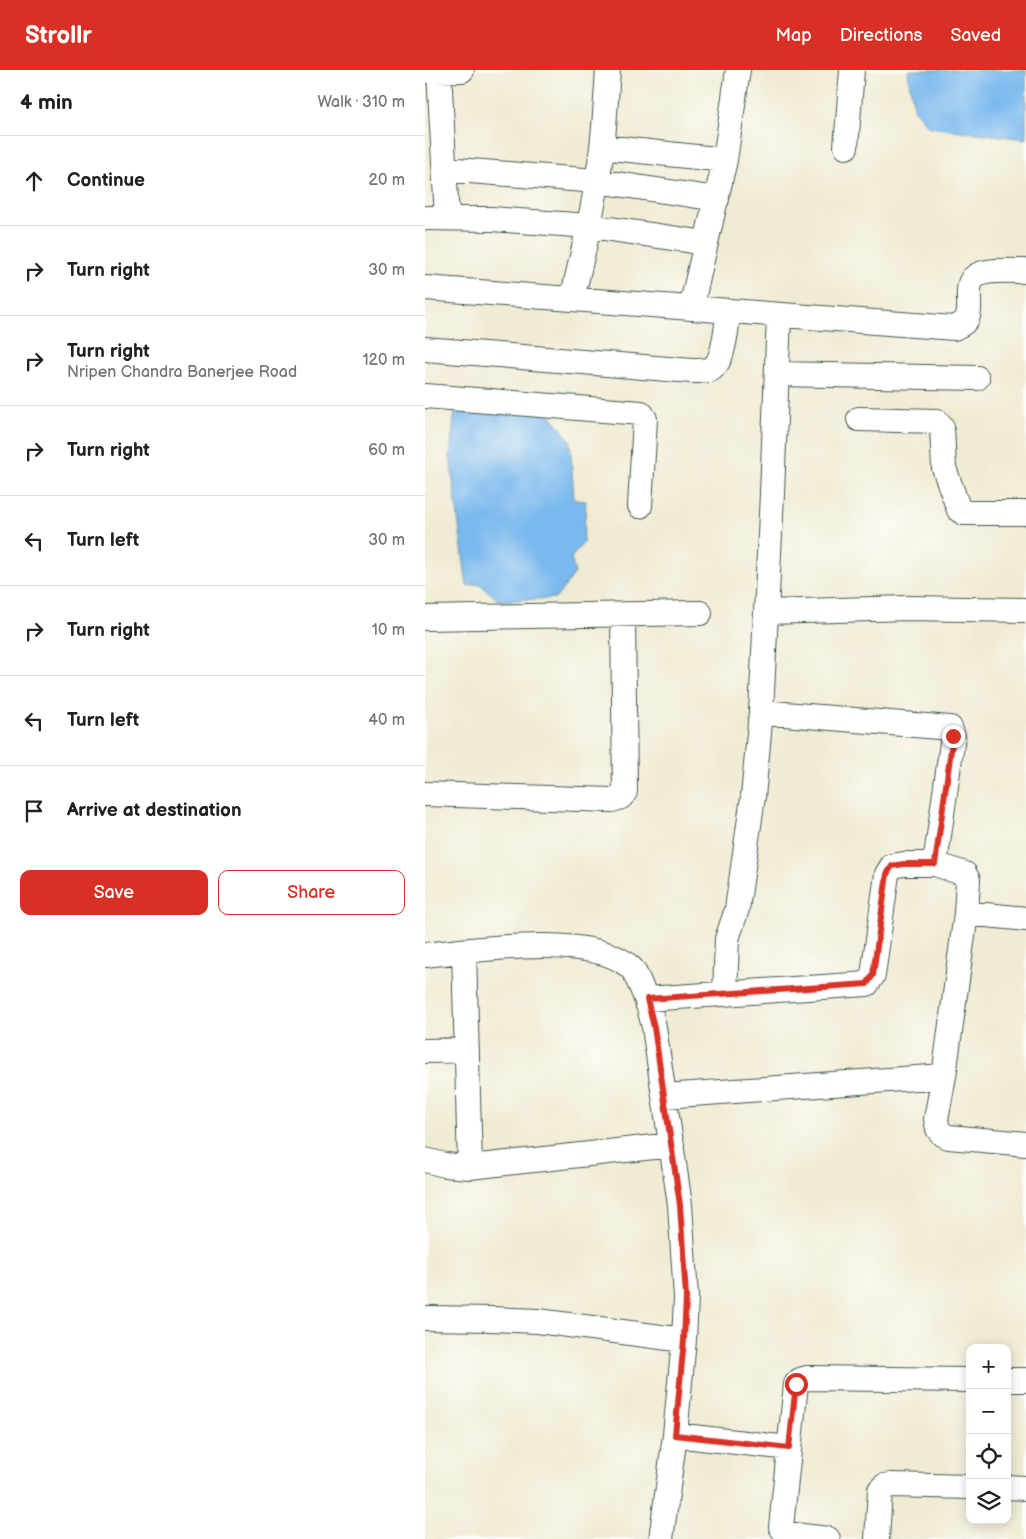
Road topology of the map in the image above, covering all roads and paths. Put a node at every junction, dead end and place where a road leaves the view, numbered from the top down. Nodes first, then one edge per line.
1 (463, 70) edge
2 (608, 70) edge
3 (738, 70) edge
4 (852, 70) edge
5 (425, 71) edge
6 (439, 71) edge
7 (602, 147) junction
8 (846, 147) dead end
9 (725, 160) junction
10 (445, 170) junction
11 (597, 181) junction
12 (717, 199) junction
13 (436, 218) edge
14 (589, 226) junction
15 (706, 243) junction
16 (1026, 271) edge
17 (425, 288) edge
18 (572, 299) junction
19 (691, 308) junction
20 (729, 311) junction
21 (779, 314) junction
22 (425, 349) edge
23 (777, 374) junction
24 (977, 378) dead end
25 (425, 396) edge
26 (859, 419) dead end
27 (640, 506) dead end
28 (1026, 513) edge
29 (1026, 610) edge
30 (767, 612) junction
31 (700, 613) dead end
32 (623, 615) junction
33 (425, 618) edge
34 (761, 712) junction
35 (425, 794) edge
36 (935, 864) junction
37 (966, 913) junction
38 (1026, 919) edge
39 (464, 951) junction
40 (425, 955) edge
41 (725, 994) junction
42 (647, 999) junction
43 (467, 1050) junction
44 (425, 1051) edge
45 (945, 1076) junction
46 (664, 1096) junction
47 (1026, 1144) edge
48 (672, 1145) junction
49 (425, 1160) edge
50 (470, 1167) junction
51 (425, 1318) edge
52 (684, 1340) junction
53 (966, 1380) edge
54 (1011, 1380) edge
55 (1026, 1380) edge
56 (675, 1435) junction
57 (789, 1448) junction
58 (966, 1486) edge
59 (1011, 1487) edge
60 (1026, 1488) edge
61 (661, 1539) edge
62 (829, 1539) edge
63 (877, 1539) edge

1 - 6 street
2 - 7 street
3 - 9 street
4 - 8 street
5 - 6 street
6 - 10 street
7 - 9 street
7 - 11 street
9 - 12 street
10 - 11 street
10 - 13 street
11 - 12 street
11 - 14 street
12 - 15 street
13 - 14 street
14 - 15 street
14 - 18 street
15 - 19 street
16 - 21 street
17 - 18 street
18 - 19 street
19 - 20 street
20 - 21 street
20 - 22 street
21 - 23 street
23 - 24 street
23 - 30 street
25 - 27 street
26 - 28 street
29 - 30 street
30 - 34 street
31 - 32 street
32 - 33 street
32 - 35 street
34 - 36 street
34 - 41 street
36 - 37 street
36 - 41 street
37 - 38 street
37 - 45 street
39 - 40 street
39 - 42 street
39 - 43 street
41 - 42 street
42 - 46 street
43 - 44 street
43 - 50 street
45 - 46 street
45 - 47 street
46 - 48 street
48 - 50 street
48 - 52 street
49 - 50 street
51 - 52 street
52 - 56 street
53 - 57 street
54 - 55 street
56 - 57 street
56 - 61 street
57 - 62 street
58 - 63 street
59 - 60 street

